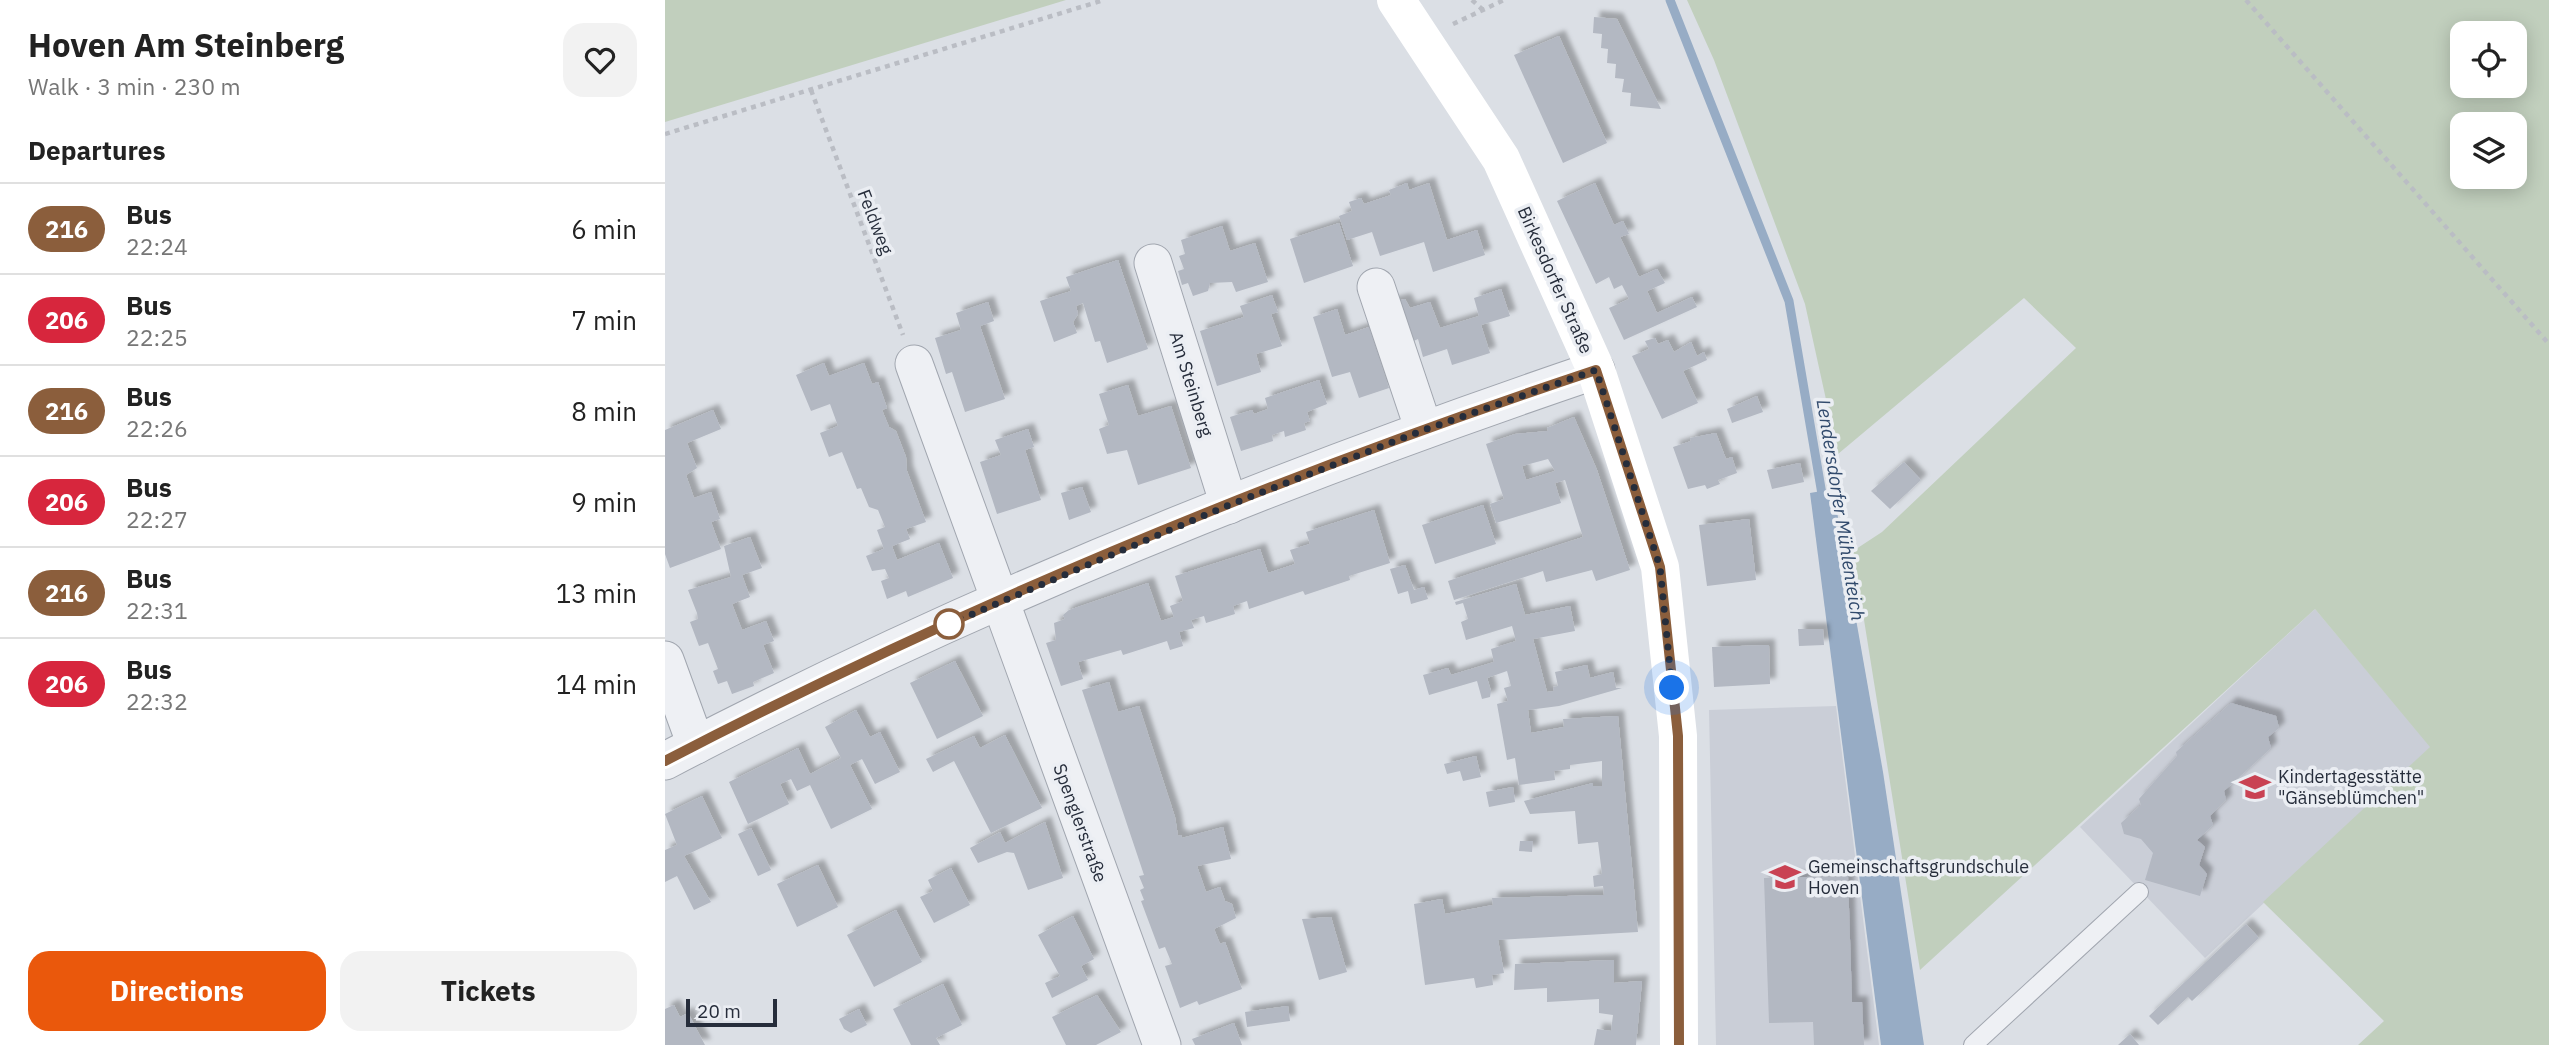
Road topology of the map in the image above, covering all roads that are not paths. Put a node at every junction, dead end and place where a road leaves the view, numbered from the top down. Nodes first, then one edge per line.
1 (1396, 0) edge
2 (1153, 263) dead end
3 (1376, 287) dead end
4 (914, 364) road end
5 (1596, 370) junction
6 (1424, 430) junction
7 (1229, 505) junction
8 (998, 601) junction
9 (665, 660) edge
10 (680, 753) edge
11 (2139, 892) dead end
12 (1162, 1045) edge
13 (1679, 1045) edge
14 (1973, 1045) edge

1 - 5 main road, Birkesdorfer Straße
2 - 7 street, Am Steinberg
3 - 6 street
4 - 8 street
5 - 6 street
5 - 13 main road, Birkesdorfer Straße
6 - 7 street
7 - 8 street
8 - 10 street
8 - 12 street, Spenglerstraße
9 - 10 street
11 - 14 lane

